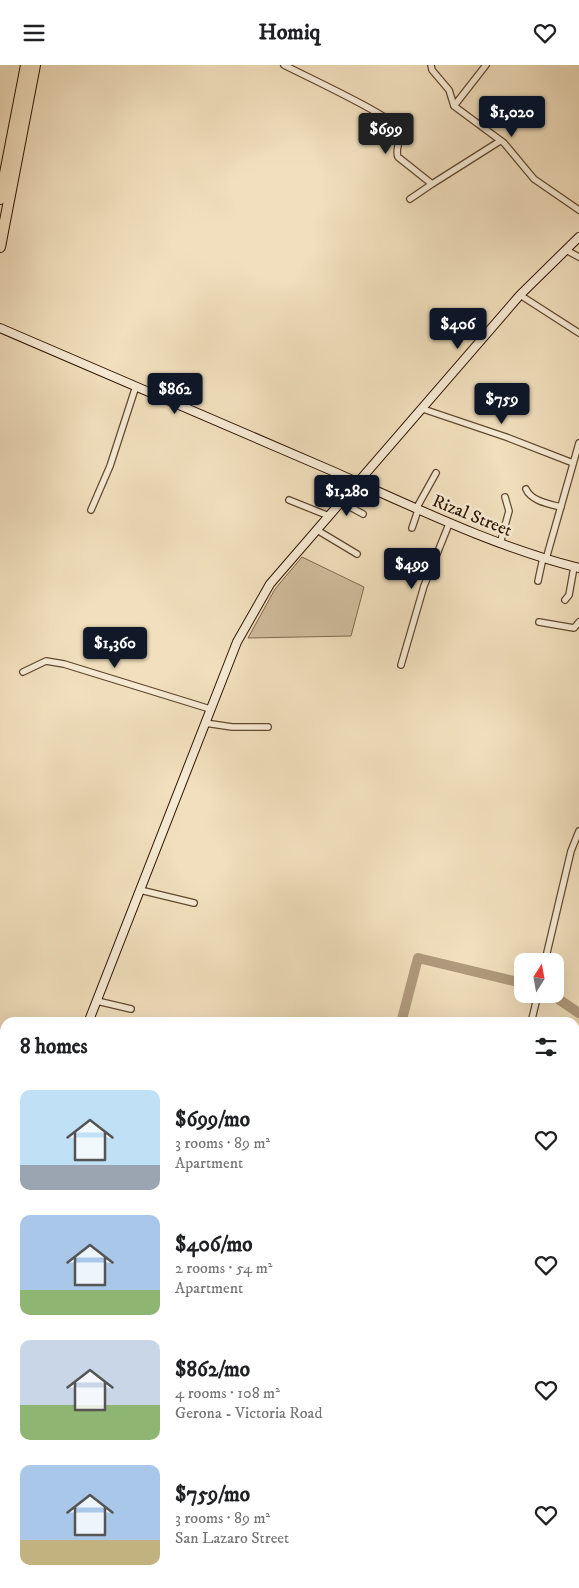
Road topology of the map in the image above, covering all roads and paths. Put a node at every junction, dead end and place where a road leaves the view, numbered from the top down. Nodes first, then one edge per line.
1 (26, 65) edge
2 (35, 65) edge
3 (284, 65) edge
4 (431, 65) edge
5 (486, 65) edge
6 (454, 106) junction
7 (500, 141) junction
8 (432, 184) junction
9 (0, 199) edge
10 (410, 199) dead end
11 (579, 210) edge
12 (579, 237) edge
13 (0, 247) edge
14 (566, 250) junction
15 (579, 257) edge
16 (520, 295) junction
17 (0, 328) edge
18 (579, 333) edge
19 (136, 386) junction
20 (423, 409) junction
21 (579, 443) edge
22 (573, 463) junction
23 (436, 473) dead end
24 (357, 483) junction
25 (526, 489) dead end
26 (505, 497) dead end
27 (289, 500) dead end
28 (341, 502) junction
29 (561, 507) junction
30 (417, 509) junction
31 (91, 510) dead end
32 (329, 515) junction
33 (363, 515) dead end
34 (449, 523) junction
35 (412, 528) dead end
36 (317, 530) junction
37 (500, 545) junction
38 (357, 554) dead end
39 (545, 558) junction
40 (577, 568) edge
41 (538, 581) dead end
42 (565, 600) dead end
43 (539, 622) dead end
44 (579, 622) edge
45 (401, 665) dead end
46 (23, 672) dead end
47 (210, 709) junction
48 (205, 723) junction
49 (268, 727) dead end
50 (579, 831) edge
51 (140, 890) junction
52 (194, 903) dead end
53 (547, 953) edge
54 (97, 1001) junction
55 (536, 1003) edge
56 (132, 1009) dead end
57 (90, 1017) edge
58 (532, 1017) edge

1 - 9 highway
2 - 13 highway
3 - 8 street
4 - 6 street
5 - 6 street
6 - 7 street
7 - 8 street
7 - 11 street
8 - 10 street
12 - 14 street
14 - 15 street
14 - 16 street
16 - 18 street
16 - 20 street
17 - 19 street, Rizal Street
19 - 24 street, Rizal Street
19 - 31 street
20 - 22 street
20 - 24 street
21 - 22 street
22 - 29 street
23 - 30 street
24 - 28 street
24 - 30 street, Rizal Street
25 - 29 street
26 - 37 street
27 - 32 street
28 - 32 street
28 - 33 street
29 - 39 street
30 - 34 street, Rizal Street
30 - 35 street
32 - 36 street
34 - 37 street, Rizal Street
34 - 45 street
36 - 38 street
36 - 47 street
37 - 39 street, Rizal Street
39 - 40 street, Rizal Street
39 - 41 street
40 - 42 street
43 - 44 street
46 - 47 street
47 - 48 street
48 - 49 street
48 - 51 street
50 - 53 street
51 - 52 street
51 - 54 street
54 - 56 street
54 - 57 street
55 - 58 street

